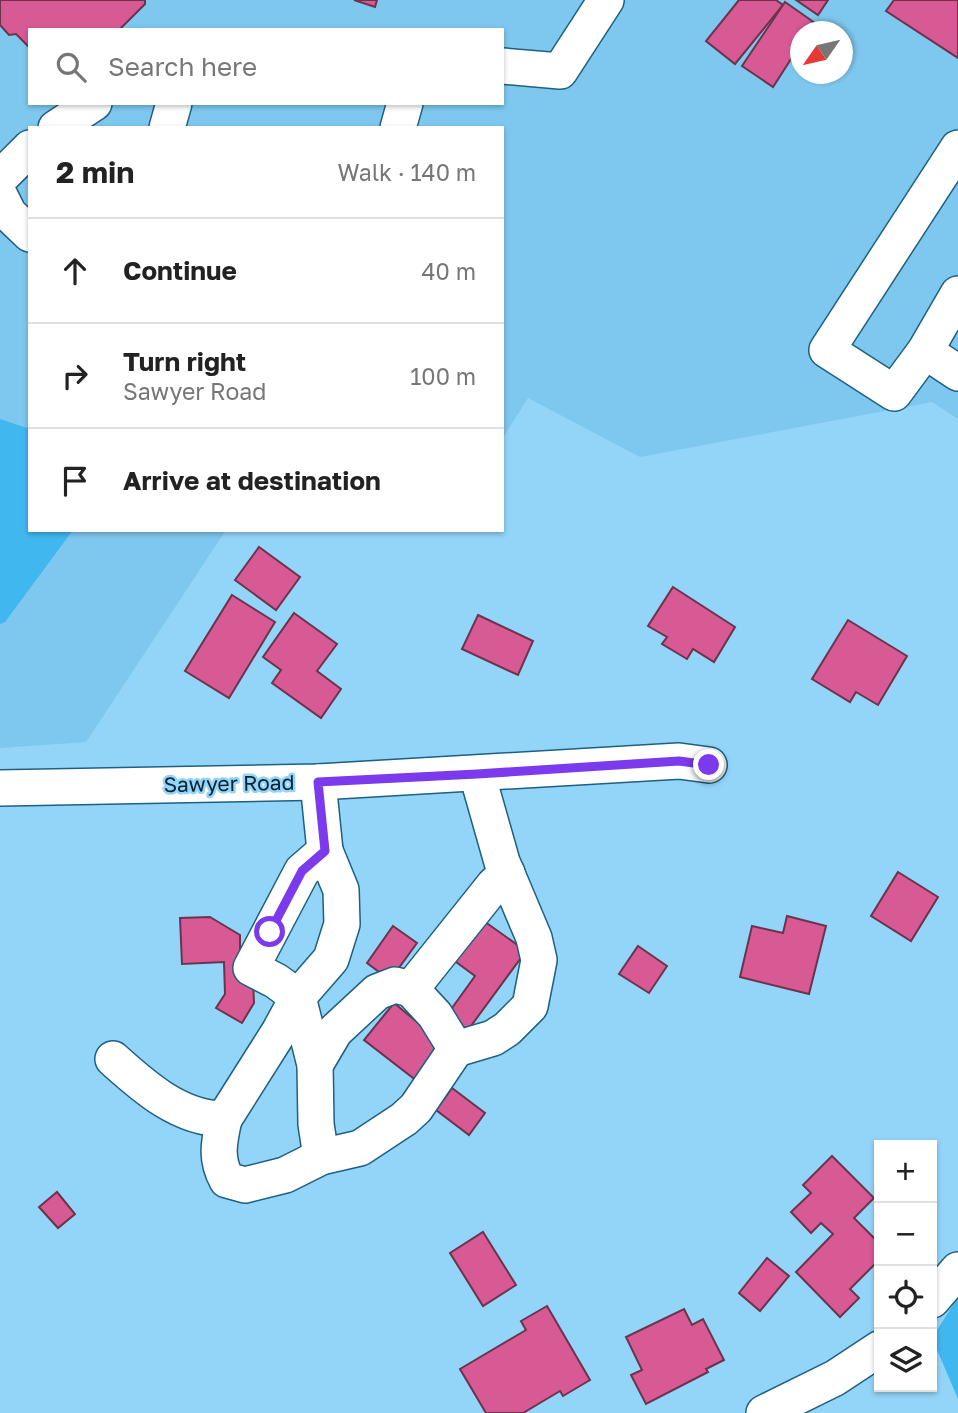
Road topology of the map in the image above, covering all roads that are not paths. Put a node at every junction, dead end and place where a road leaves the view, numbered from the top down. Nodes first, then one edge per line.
1 (606, 0) edge
2 (504, 66) edge
3 (91, 105) edge
4 (173, 105) edge
5 (404, 105) edge
6 (59, 126) edge
7 (168, 126) edge
8 (399, 126) edge
9 (958, 148) edge
10 (28, 150) edge
11 (0, 178) edge
12 (0, 196) edge
13 (28, 232) edge
14 (958, 294) edge
15 (925, 352) junction
16 (958, 373) edge
17 (709, 765) dead end
18 (477, 774) junction
19 (318, 782) junction
20 (0, 788) edge
21 (325, 851) junction
22 (507, 873) junction
23 (411, 989) junction
24 (298, 997) junction
25 (456, 1049) junction
26 (113, 1059) dead end
27 (315, 1065) junction
28 (224, 1119) junction
29 (321, 1157) junction
30 (958, 1270) edge
31 (937, 1294) edge
32 (874, 1352) edge
33 (764, 1413) edge

1 - 2 street
3 - 6 street
4 - 7 street
5 - 8 street
9 - 15 street
10 - 11 street
12 - 13 street
14 - 15 street
15 - 16 street
17 - 18 street, Sawyer Road
18 - 19 street, Sawyer Road
18 - 22 street
19 - 20 street, Sawyer Road
19 - 21 street
21 - 24 street
21 - 24 street
22 - 23 street
22 - 25 street
23 - 25 street
23 - 27 street
24 - 27 street
24 - 28 street
25 - 29 street
26 - 28 street
27 - 29 street
28 - 29 street
30 - 31 street
32 - 33 street

